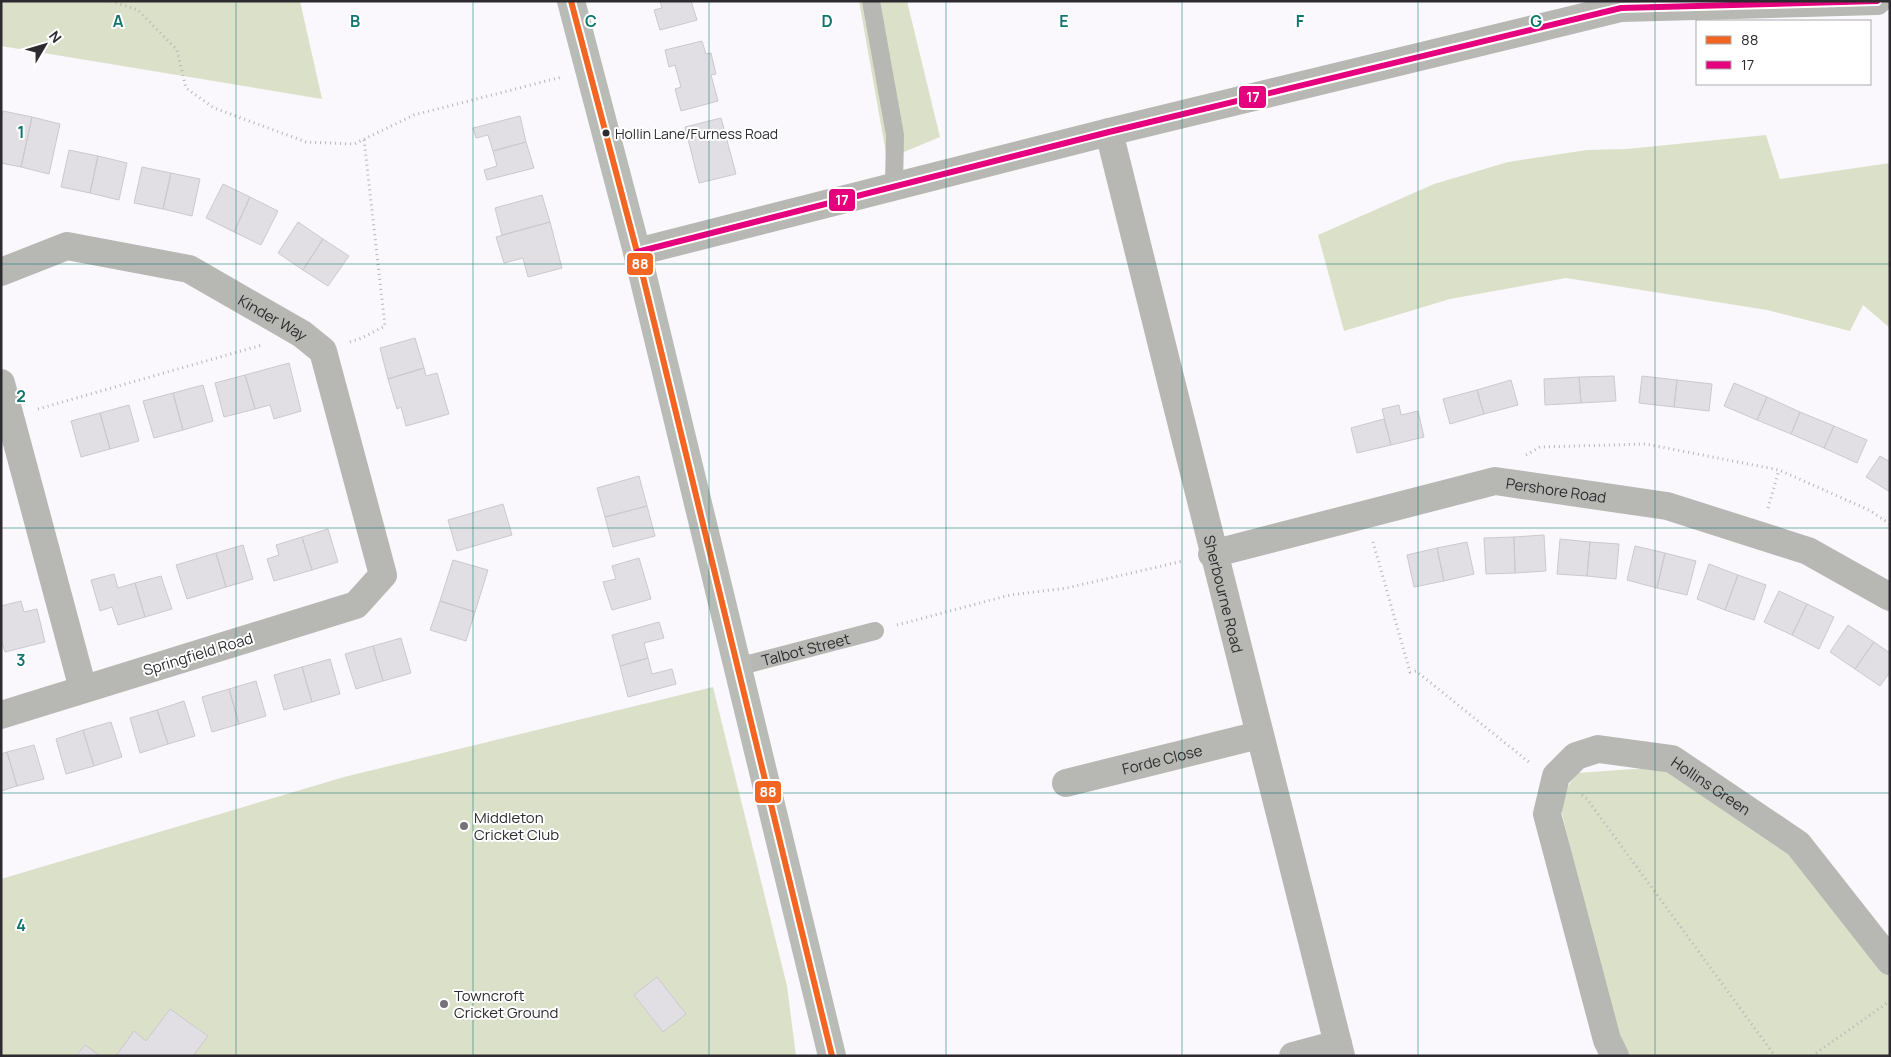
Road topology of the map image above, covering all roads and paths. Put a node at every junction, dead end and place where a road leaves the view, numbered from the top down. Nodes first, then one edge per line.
1 (111, 1) edge
2 (571, 1) edge
3 (872, 1) edge
4 (1877, 1) edge
5 (589, 70) junction
6 (1109, 132) junction
7 (364, 139) junction
8 (894, 186) junction
9 (637, 252) junction
10 (1, 272) edge
11 (302, 334) junction
12 (323, 351) junction
13 (1, 382) edge
14 (10, 417) junction
15 (1524, 456) dead end
16 (1779, 470) junction
17 (1890, 524) edge
18 (1759, 535) junction
19 (1212, 554) junction
20 (383, 575) joint
21 (1890, 597) edge
22 (875, 631) joint
23 (737, 667) junction
24 (83, 689) junction
25 (1, 714) edge
26 (1258, 735) junction
27 (1066, 783) dead end
28 (1890, 961) edge
29 (1890, 1001) edge
30 (1339, 1050) edge
31 (832, 1056) edge
32 (1293, 1056) edge
33 (1614, 1056) edge
34 (1812, 1056) edge

1 - 7 path
2 - 5 main road
3 - 8 lane
4 - 6 street
5 - 7 path
5 - 9 main road
6 - 8 street
6 - 19 street, Sherbourne Road
7 - 12 path
8 - 9 street
9 - 23 main road
10 - 11 street, Kinder Way
11 - 12 street, Kinder Way
11 - 14 path
12 - 20 street, Kinder Way
13 - 14 street
14 - 24 street
15 - 16 path
16 - 17 path
16 - 18 path
18 - 19 street, Pershore Road
18 - 21 street, Pershore Road
19 - 22 path
19 - 26 street, Sherbourne Road
20 - 24 street, Springfield Road
22 - 23 lane, Talbot Street
23 - 31 main road
24 - 25 street, Springfield Road
26 - 27 street, Forde Close
26 - 30 street, Sherbourne Road
28 - 33 street, Hollins Green
29 - 34 path
30 - 32 street

